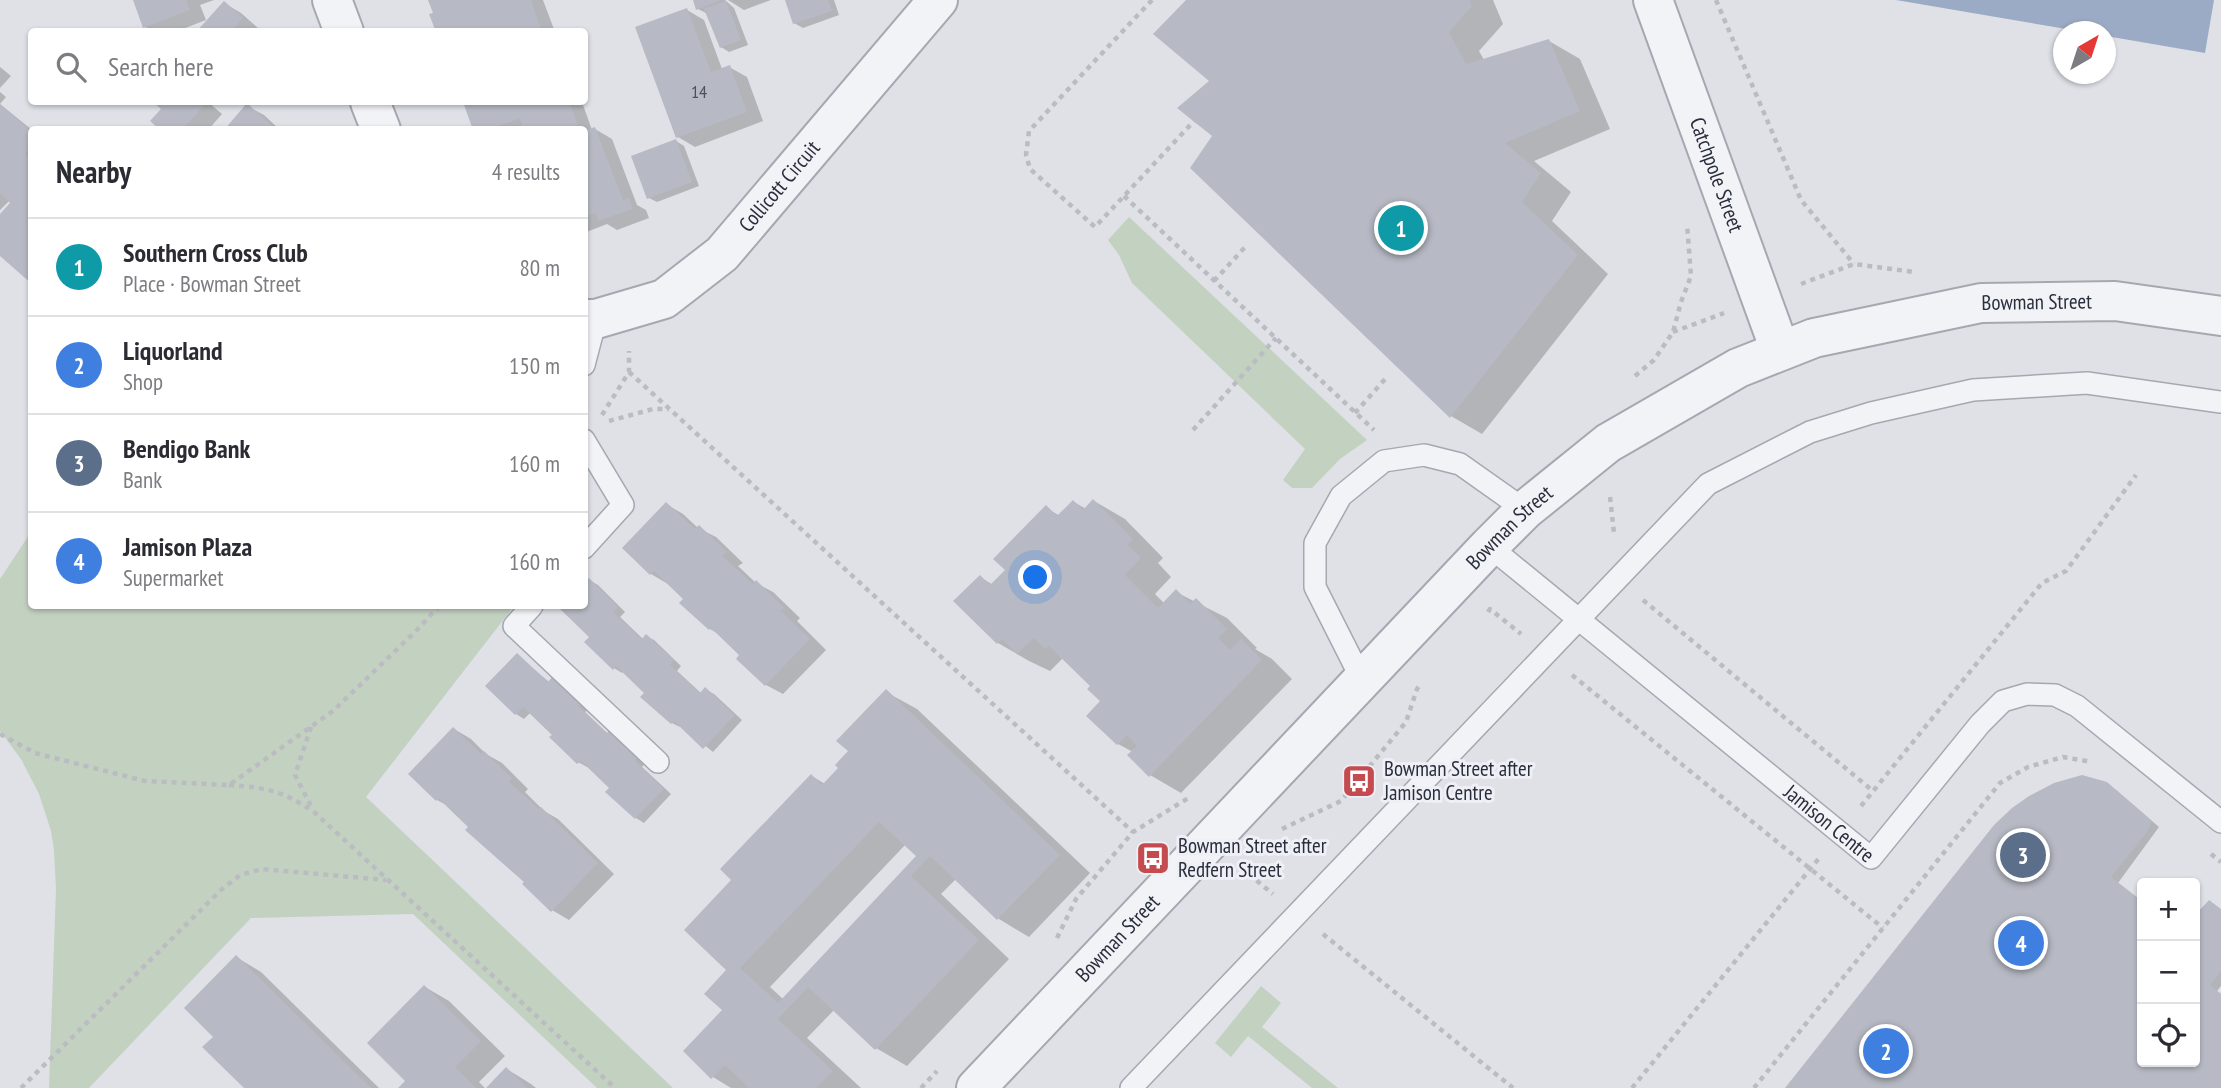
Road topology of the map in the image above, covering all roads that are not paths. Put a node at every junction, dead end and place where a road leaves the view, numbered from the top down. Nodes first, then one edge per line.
1 (332, 0) edge
2 (938, 0) edge
3 (1653, 0) edge
4 (342, 28) edge
5 (371, 105) edge
6 (379, 126) edge
7 (2221, 316) edge
8 (590, 319) edge
9 (1780, 350) junction
10 (2221, 402) edge
11 (588, 447) edge
12 (1525, 510) junction
13 (588, 544) edge
14 (1489, 546) junction
15 (529, 609) edge
16 (1578, 619) junction
17 (1362, 680) junction
18 (658, 762) dead end
19 (2221, 822) edge
20 (976, 1088) edge
21 (1130, 1088) edge

1 - 4 street
2 - 8 street, Collicott Circuit
3 - 9 street, Catchpole Street
5 - 6 street
7 - 9 street, Bowman Street
9 - 12 street, Bowman Street
10 - 16 lane
11 - 13 lane
12 - 14 street, Bowman Street
12 - 17 lane
14 - 16 lane, Jamison Centre
14 - 17 street, Bowman Street
15 - 18 lane
16 - 19 lane, Jamison Centre
16 - 21 lane
17 - 20 street, Bowman Street

